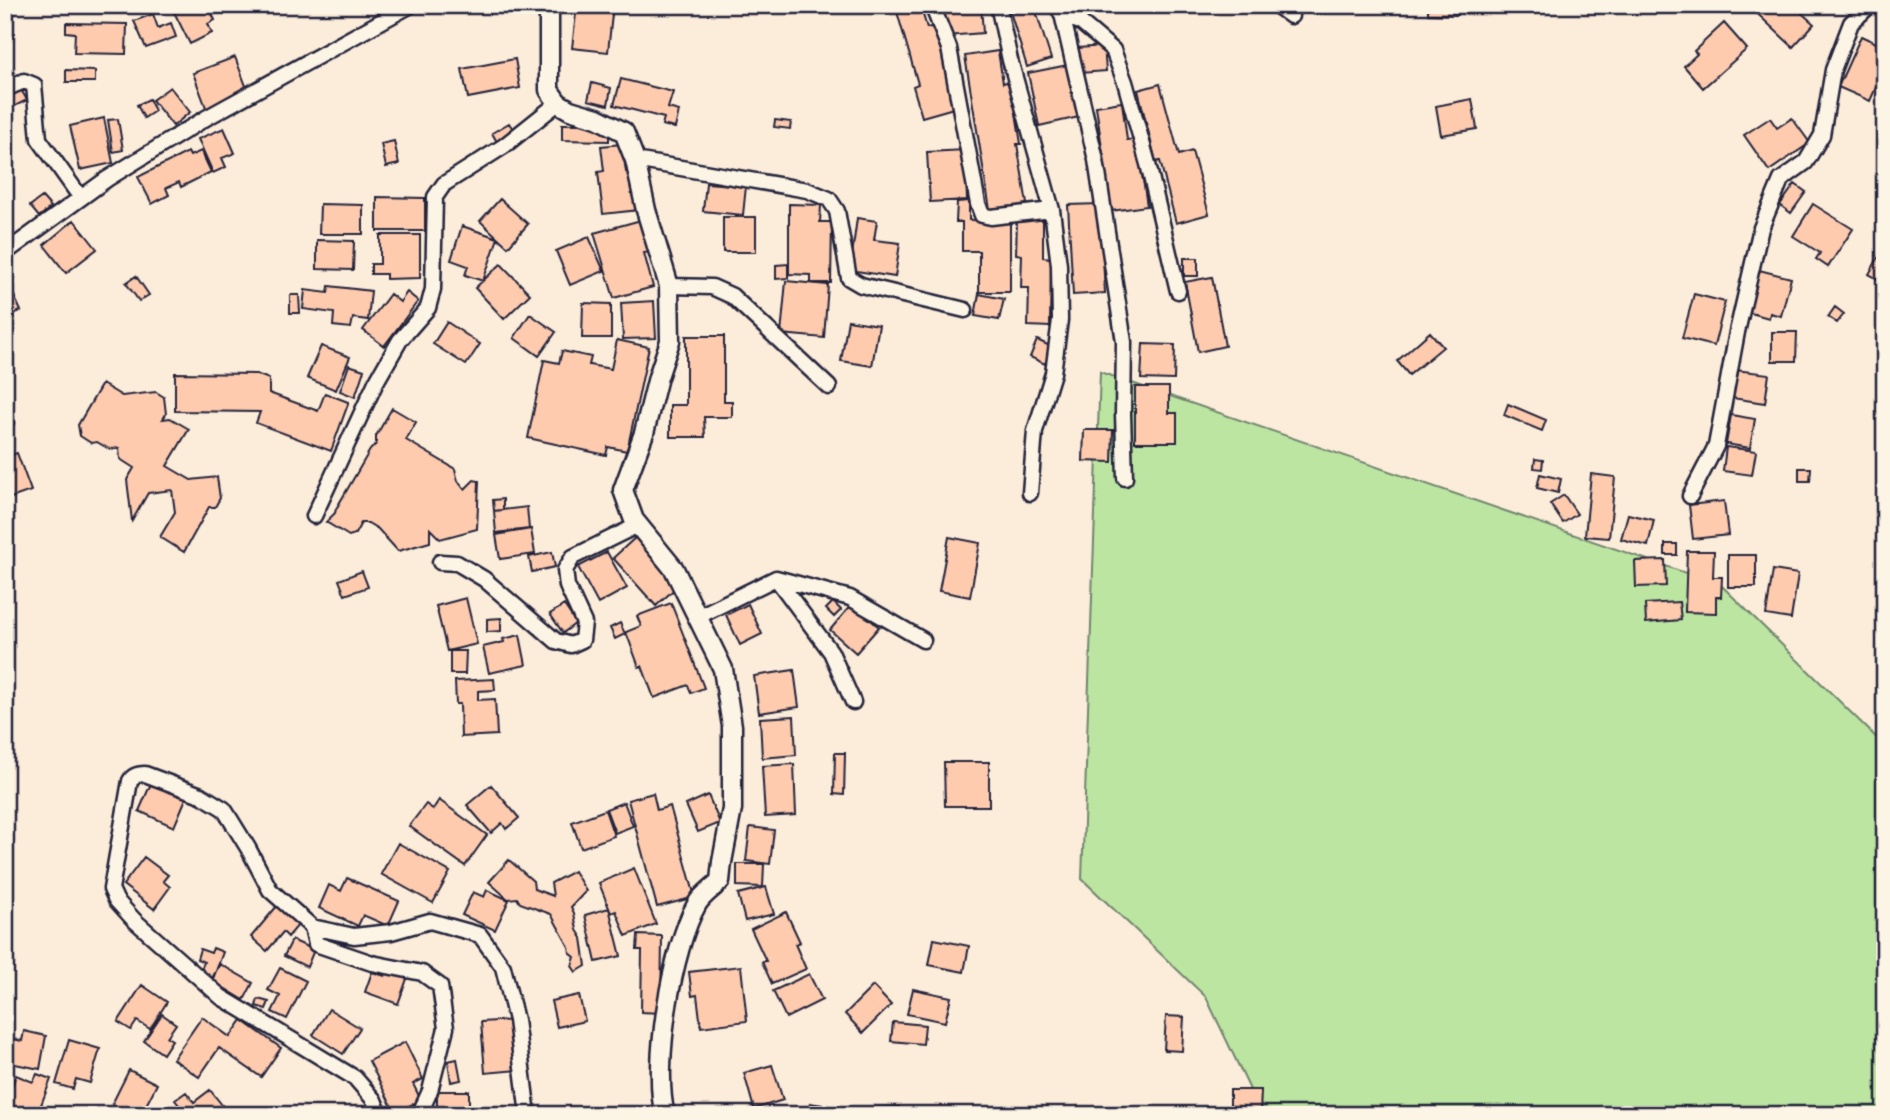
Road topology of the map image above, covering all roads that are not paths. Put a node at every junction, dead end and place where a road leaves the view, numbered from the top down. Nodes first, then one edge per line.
1 (411, 5) edge
2 (549, 5) edge
3 (932, 5) edge
4 (998, 5) edge
5 (1276, 5) edge
6 (1870, 5) edge
7 (1059, 10) edge
8 (1290, 16) dead end
9 (5, 89) edge
10 (558, 103) junction
11 (635, 160) junction
12 (81, 198) junction
13 (1052, 210) junction
14 (5, 253) edge
15 (669, 286) junction
16 (1178, 292) dead end
17 (965, 310) dead end
18 (829, 387) dead end
19 (1125, 478) dead end
20 (1030, 493) dead end
21 (1690, 496) dead end
22 (314, 516) dead end
23 (638, 525) junction
24 (440, 562) dead end
25 (776, 578) junction
26 (697, 617) junction
27 (923, 640) dead end
28 (853, 702) dead end
29 (312, 928) junction
30 (380, 1115) edge
31 (419, 1115) edge
32 (528, 1115) edge
33 (665, 1115) edge

1 - 12 street
2 - 10 street
3 - 13 street
4 - 13 street
5 - 8 street
6 - 21 street
7 - 16 street
7 - 19 street
9 - 12 street
10 - 11 street
10 - 22 street
11 - 15 street
11 - 17 street
12 - 14 street
13 - 20 street
15 - 18 street
15 - 23 street
23 - 24 street
23 - 26 street
25 - 26 street
25 - 27 street
25 - 28 street
26 - 33 street
29 - 30 street
29 - 31 street
29 - 32 street

